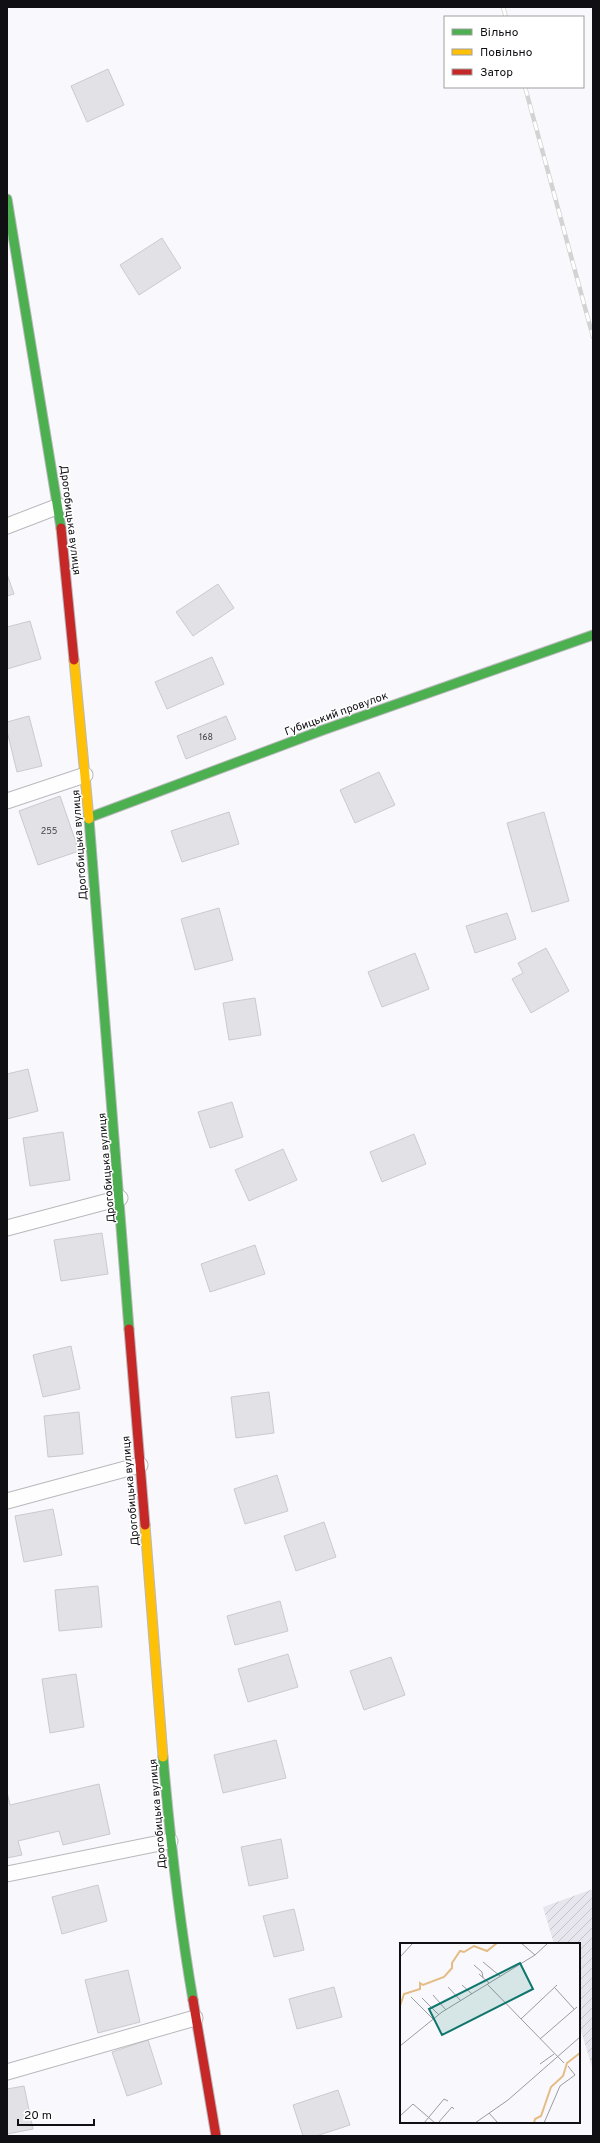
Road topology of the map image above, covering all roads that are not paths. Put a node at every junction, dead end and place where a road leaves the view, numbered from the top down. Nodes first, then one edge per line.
1 (7, 199) edge
2 (58, 506) junction
3 (7, 526) edge
4 (593, 635) edge
5 (86, 775) junction
6 (7, 801) edge
7 (88, 818) junction
8 (120, 1198) junction
9 (7, 1228) edge
10 (140, 1465) junction
11 (7, 1501) edge
12 (170, 1841) junction
13 (7, 1874) edge
14 (195, 2018) junction
15 (7, 2072) edge
16 (216, 2136) edge

1 - 2 main road, Дрогобицька вулиця
2 - 3 lane
2 - 5 main road, Дрогобицька вулиця
4 - 7 main road, Губицький провулок
5 - 6 lane
5 - 7 main road, Дрогобицька вулиця
7 - 8 main road, Дрогобицька вулиця
8 - 9 lane
8 - 10 main road, Дрогобицька вулиця
10 - 11 lane
10 - 12 main road, Дрогобицька вулиця
12 - 13 lane
12 - 14 main road, Дрогобицька вулиця
14 - 15 lane
14 - 16 main road, Дрогобицька вулиця

